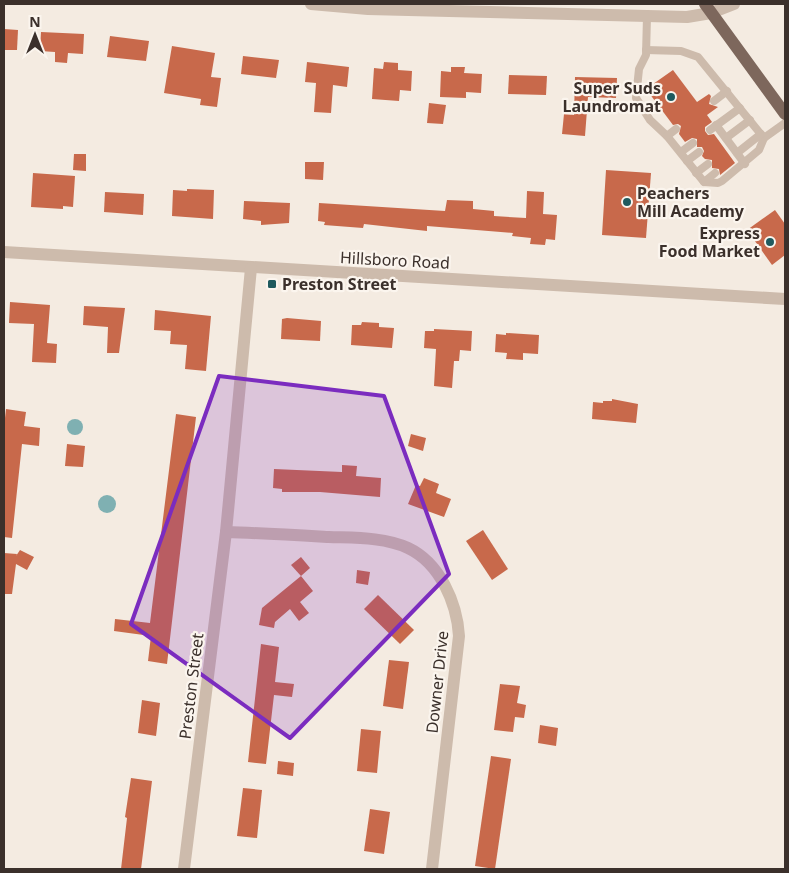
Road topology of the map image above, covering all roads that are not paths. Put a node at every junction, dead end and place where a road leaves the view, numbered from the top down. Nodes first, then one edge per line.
1 (311, 4) edge
2 (734, 4) edge
3 (708, 8) edge
4 (647, 16) junction
5 (646, 50) junction
6 (727, 91) junction
7 (714, 101) dead end
8 (740, 108) junction
9 (785, 114) edge
10 (750, 120) junction
11 (785, 122) edge
12 (676, 129) dead end
13 (668, 136) junction
14 (762, 136) junction
15 (722, 137) junction
16 (693, 143) dead end
17 (680, 152) junction
18 (699, 152) dead end
19 (733, 153) junction
20 (687, 161) junction
21 (708, 164) dead end
22 (745, 164) junction
23 (696, 173) junction
24 (715, 173) dead end
25 (704, 182) junction
26 (4, 252) edge
27 (251, 268) junction
28 (785, 299) edge
29 (226, 532) junction
30 (184, 869) edge
31 (432, 869) edge

1 - 4 street
2 - 3 street
3 - 4 street
3 - 9 main road
4 - 5 lane
5 - 6 lane
5 - 13 lane
6 - 7 lane
6 - 8 lane
8 - 10 lane
8 - 15 lane
10 - 14 lane
10 - 15 lane
11 - 14 lane
12 - 13 lane
13 - 17 lane
14 - 19 lane
14 - 22 lane
15 - 19 lane
16 - 17 lane
17 - 20 lane
18 - 20 lane
19 - 22 lane
20 - 23 lane
21 - 23 lane
22 - 25 lane
23 - 25 lane
24 - 25 lane
26 - 27 street, Hillsboro Road
27 - 28 street, Hillsboro Road
27 - 29 street, Preston Street
29 - 30 street, Preston Street
29 - 31 street, Downer Drive

